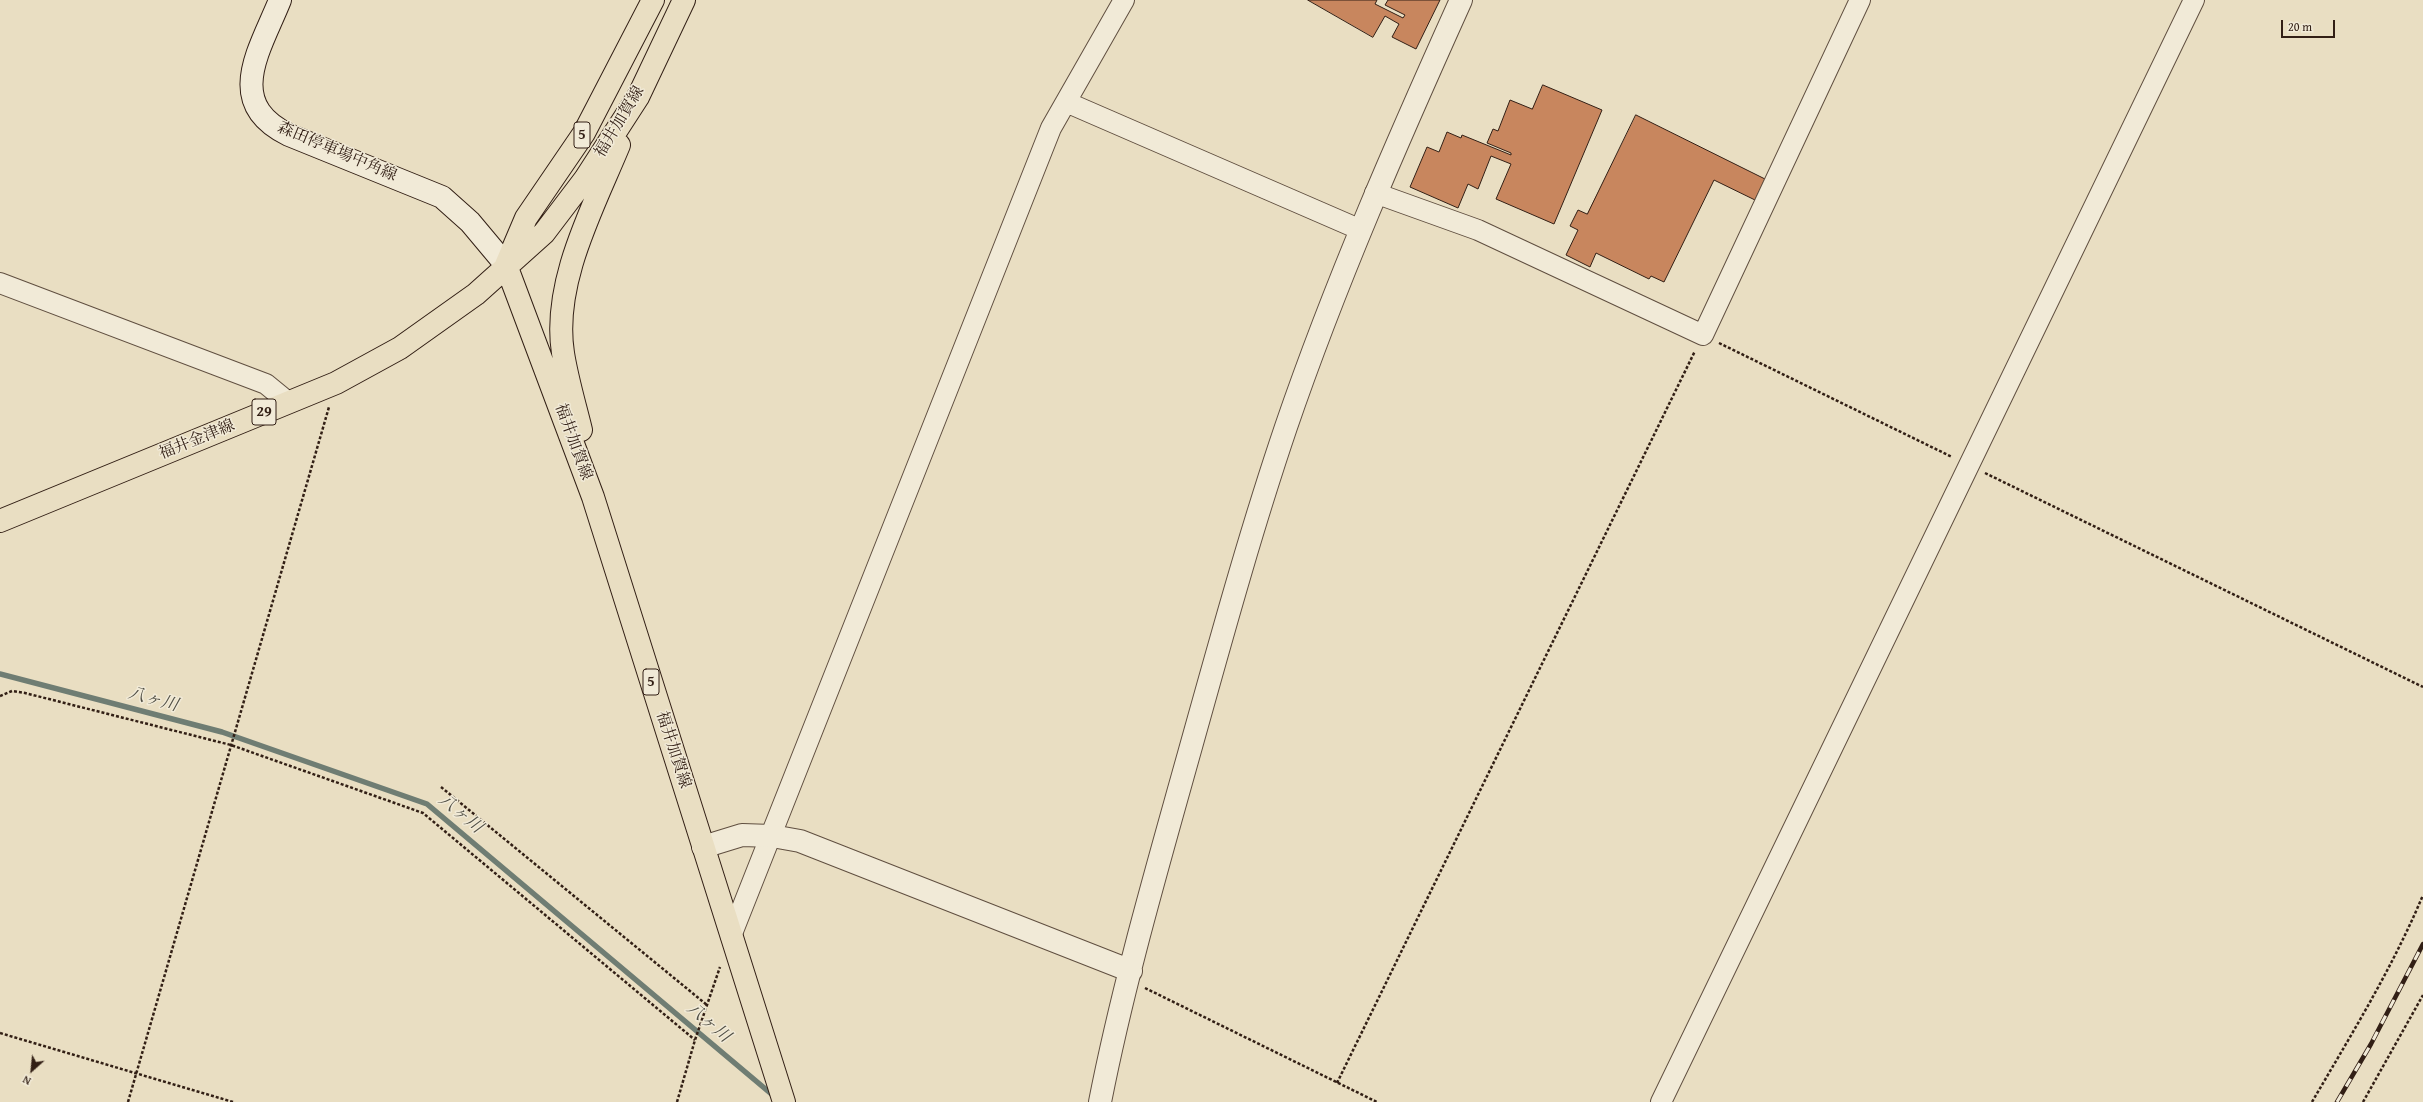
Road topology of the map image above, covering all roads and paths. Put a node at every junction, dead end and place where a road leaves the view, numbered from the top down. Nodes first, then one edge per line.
1 (280, 0) edge
2 (653, 0) edge
3 (684, 0) edge
4 (1124, 0) edge
5 (1461, 0) edge
6 (1860, 0) edge
7 (2194, 0) edge
8 (638, 97) junction
9 (1066, 102) junction
10 (1375, 193) junction
11 (1361, 230) junction
12 (506, 266) junction
13 (0, 283) edge
14 (1703, 335) junction
15 (336, 383) junction
16 (288, 402) junction
17 (1968, 465) junction
18 (593, 497) junction
19 (0, 521) edge
20 (2423, 687) edge
21 (0, 696) edge
22 (231, 745) junction
23 (441, 786) dead end
24 (772, 836) junction
25 (703, 847) junction
26 (2423, 895) edge
27 (731, 936) junction
28 (1130, 975) junction
29 (2423, 995) edge
30 (707, 1005) junction
31 (0, 1033) edge
32 (695, 1040) junction
33 (136, 1073) junction
34 (1337, 1083) junction
35 (128, 1102) edge
36 (233, 1102) edge
37 (677, 1102) edge
38 (784, 1102) edge
39 (1100, 1102) edge
40 (1377, 1102) edge
41 (1661, 1102) edge
42 (2312, 1102) edge
43 (2363, 1102) edge

1 - 12 street, 森田停車場中角線
2 - 12 main road, 福井加賀線 / 5
3 - 8 main road, 福井加賀線 / 5
4 - 9 street
5 - 10 street
6 - 14 street
7 - 17 street
8 - 12 main road, 福井加賀線 / 5
8 - 18 main road
9 - 11 street
9 - 24 street
10 - 11 street
10 - 14 street
11 - 28 street
12 - 15 main road, 福井金津線 / 29
12 - 18 main road, 福井加賀線 / 5
13 - 16 street
14 - 17 path
14 - 34 path
15 - 16 main road, 福井金津線 / 29
15 - 22 path
16 - 19 main road, 福井金津線 / 29
17 - 20 path
17 - 41 street
18 - 25 main road, 福井加賀線 / 5
21 - 22 path
22 - 32 path
22 - 33 path
23 - 30 path
24 - 25 street
24 - 27 street
24 - 28 street
25 - 27 main road, 福井加賀線 / 5
26 - 42 path
27 - 30 path
27 - 38 main road, 福井加賀線 / 5
28 - 34 path
28 - 39 street
29 - 43 path
30 - 32 path
31 - 33 path
32 - 37 path
33 - 35 path
33 - 36 path
34 - 40 path

